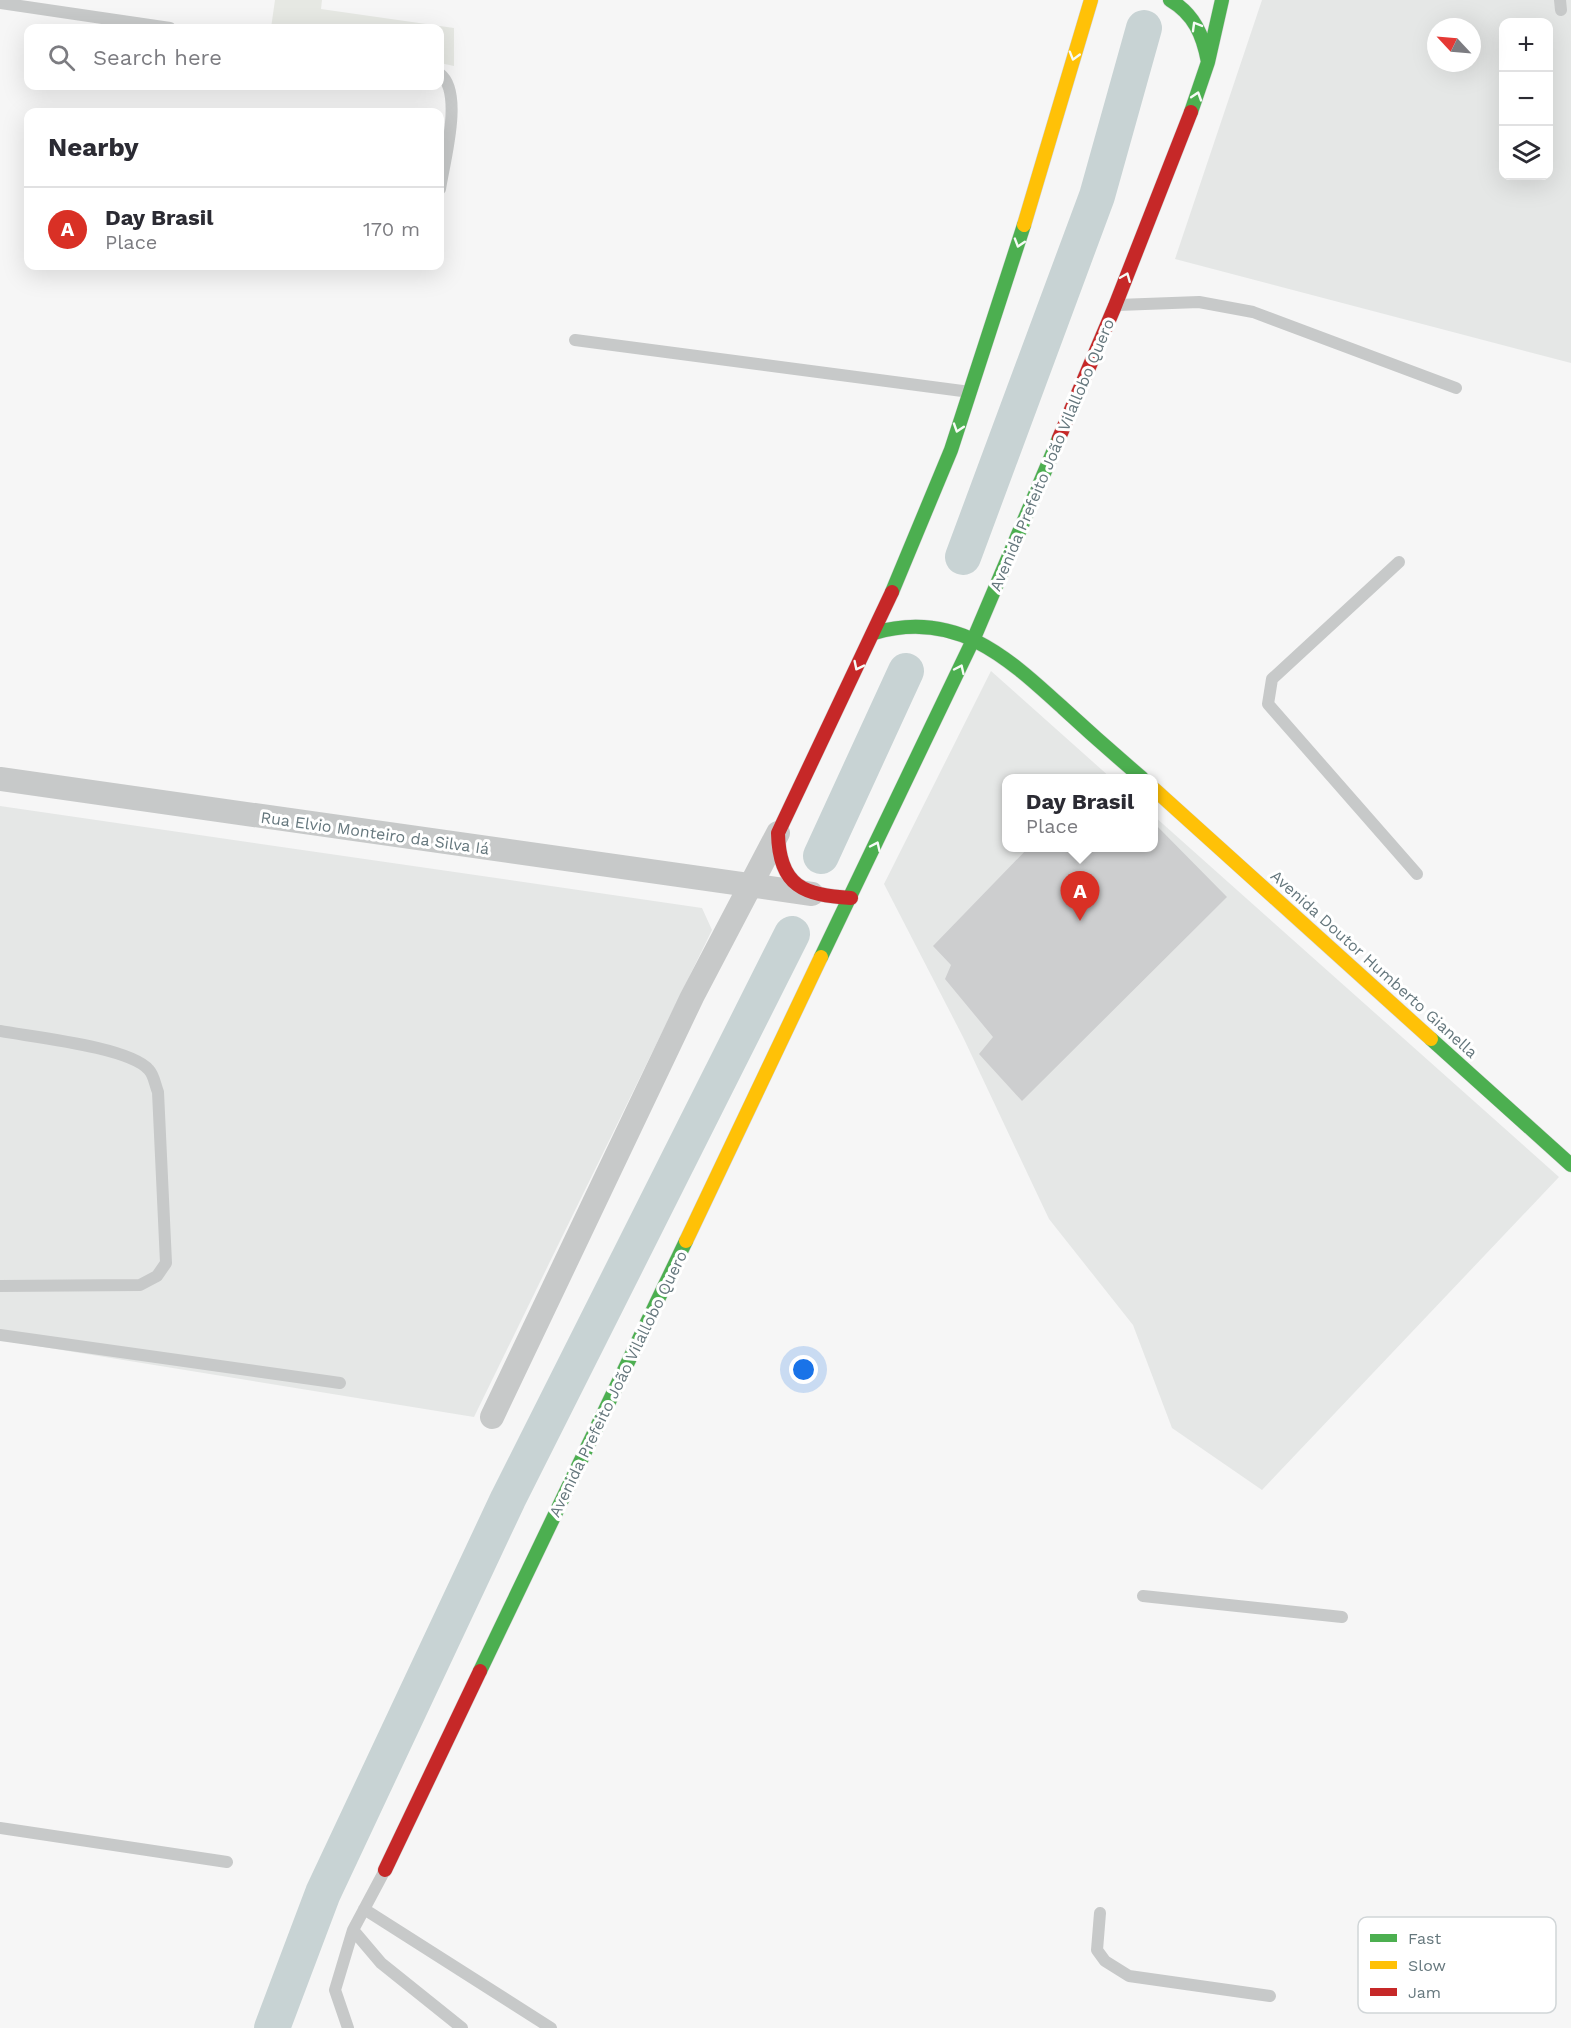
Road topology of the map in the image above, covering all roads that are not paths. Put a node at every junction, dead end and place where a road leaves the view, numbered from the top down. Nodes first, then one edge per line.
1 (1170, 0) edge
2 (1222, 0) edge
3 (1098, 2) edge
4 (0, 3) edge
5 (143, 24) edge
6 (1208, 62) junction
7 (444, 80) edge
8 (444, 161) edge
9 (1115, 306) junction
10 (575, 340) dead end
11 (1456, 388) dead end
12 (970, 392) junction
13 (1399, 562) dead end
14 (874, 633) junction
15 (974, 639) junction
16 (1138, 774) edge
17 (0, 779) edge
18 (1158, 793) edge
19 (777, 833) junction
20 (1417, 874) dead end
21 (750, 886) junction
22 (812, 894) junction
23 (851, 898) junction
24 (0, 1031) edge
25 (1571, 1165) edge
26 (0, 1286) edge
27 (0, 1335) edge
28 (340, 1383) dead end
29 (492, 1417) dead end
30 (1143, 1596) dead end
31 (1342, 1617) dead end
32 (0, 1828) edge
33 (226, 1862) dead end
34 (385, 1870) joint
35 (363, 1909) junction
36 (1100, 1913) dead end
37 (353, 1930) junction
38 (1270, 1996) dead end
39 (348, 2028) edge
40 (462, 2028) edge
41 (550, 2028) edge

6 -> 1 main road
2 - 6 main road, Avenida Prefeito João Vilallobo Quero
3 -> 12 main road
4 - 5 lane
9 -> 6 main road, Avenida Prefeito João Vilallobo Quero
7 - 8 lane
9 - 11 lane
9 - 15 main road, Avenida Prefeito João Vilallobo Quero
10 - 12 lane
12 -> 14 main road
13 - 20 lane
14 - 15 main road
14 -> 19 main road
15 - 16 main road
23 -> 15 main road, Avenida Prefeito João Vilallobo Quero
17 - 21 street, Rua Elvio Monteiro da Silva Iá
18 - 25 main road, Avenida Doutor Humberto Gianella
19 - 21 street
19 - 22 main road
21 - 22 street
21 - 29 street
22 - 23 main road
23 - 34 main road, Avenida Prefeito João Vilallobo Quero
24 - 26 lane
27 - 28 lane
30 - 31 lane
32 - 33 lane
34 - 35 lane
35 - 37 lane
35 - 41 lane
36 - 38 lane
37 - 39 lane
37 - 40 lane

